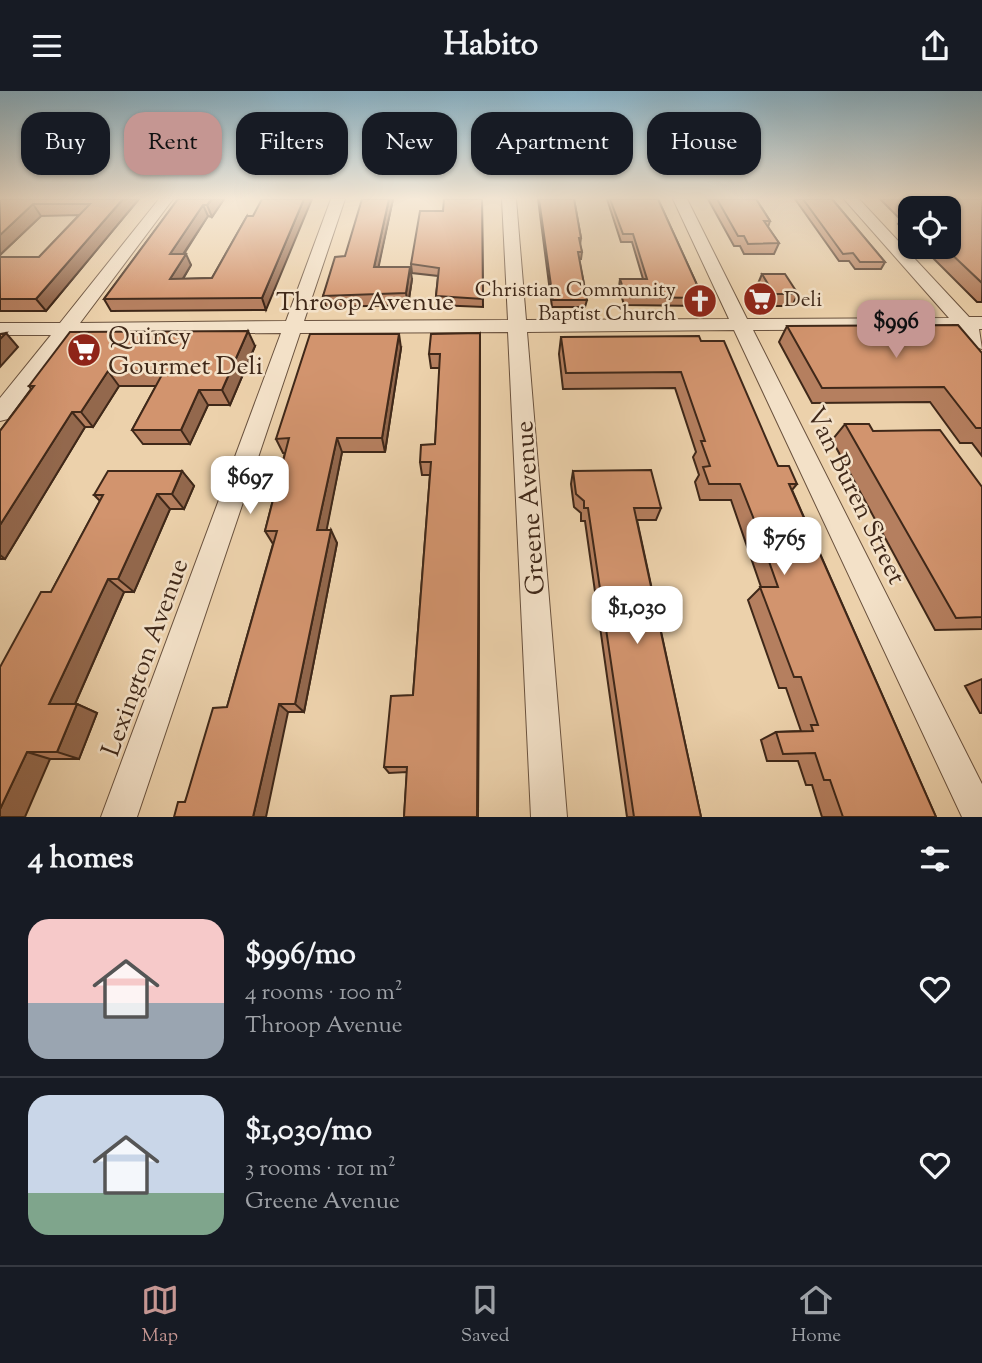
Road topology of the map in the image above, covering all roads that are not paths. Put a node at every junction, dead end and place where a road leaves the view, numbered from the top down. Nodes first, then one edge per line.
1 (140, 233) edge
2 (326, 233) edge
3 (511, 233) edge
4 (696, 233) edge
5 (884, 233) edge
6 (973, 323) edge
7 (741, 325) junction
8 (517, 326) junction
9 (292, 327) junction
10 (0, 329) edge
11 (65, 329) junction
12 (982, 343) edge
13 (0, 413) edge
14 (119, 817) edge
15 (550, 817) edge
16 (980, 817) edge

1 - 11 street
2 - 9 street, Lexington Avenue
3 - 8 street, Greene Avenue
4 - 7 street, Van Buren Street
5 - 6 street
6 - 7 street, Throop Avenue
6 - 12 street
7 - 8 street, Throop Avenue
7 - 16 street, Van Buren Street
8 - 9 street, Throop Avenue
8 - 15 street, Greene Avenue
9 - 11 street, Throop Avenue
9 - 14 street, Lexington Avenue
10 - 11 street, Throop Avenue
11 - 13 street

